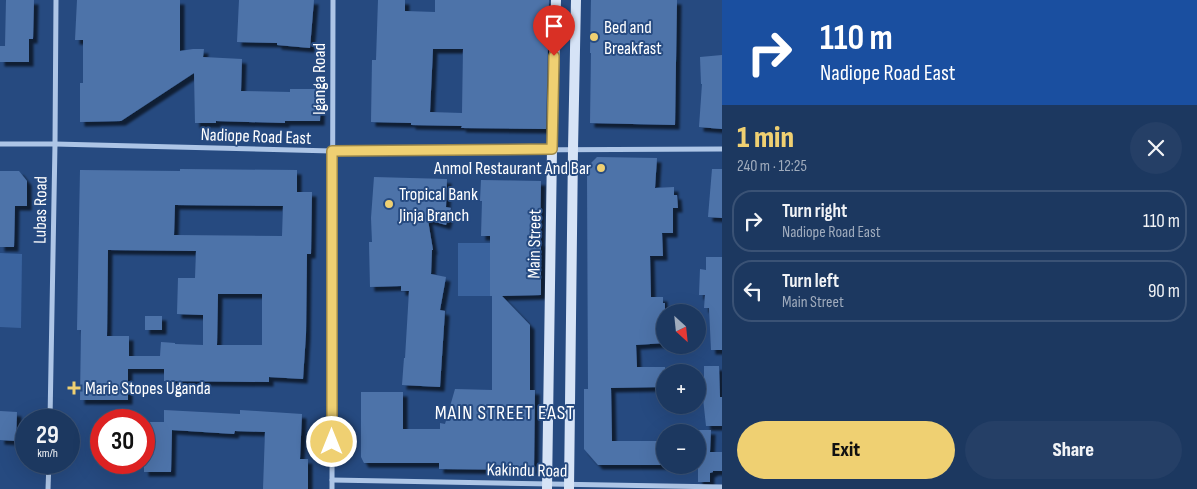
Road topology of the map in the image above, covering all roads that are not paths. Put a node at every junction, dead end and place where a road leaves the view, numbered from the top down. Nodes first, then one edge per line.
1 (56, 0) edge
2 (333, 0) edge
3 (556, 0) edge
4 (576, 0) edge
5 (0, 144) edge
6 (55, 144) junction
7 (552, 149) junction
8 (573, 149) junction
9 (722, 149) edge
10 (332, 151) junction
11 (50, 409) edge
12 (49, 474) edge
13 (332, 480) junction
14 (547, 486) edge
15 (569, 487) edge
16 (722, 487) edge
17 (48, 489) edge
18 (332, 489) edge

1 - 6 street, Lubas Road
2 - 10 street, Iganga Road
3 - 7 street, Main Street
4 - 8 street
5 - 6 street, Nadiope Road East
6 - 10 street, Nadiope Road East
6 - 11 street, Lubas Road
7 - 8 street, Nadiope Road East
7 - 10 street, Nadiope Road East
7 - 14 street, Main Street
8 - 9 street, Nadiope Road East
8 - 15 street
10 - 13 street, Iganga Road
12 - 17 street
13 - 14 street, Kakindu Road
13 - 18 street, Iganga Road
14 - 15 street, Kakindu Road
15 - 16 street, Kakindu Road

